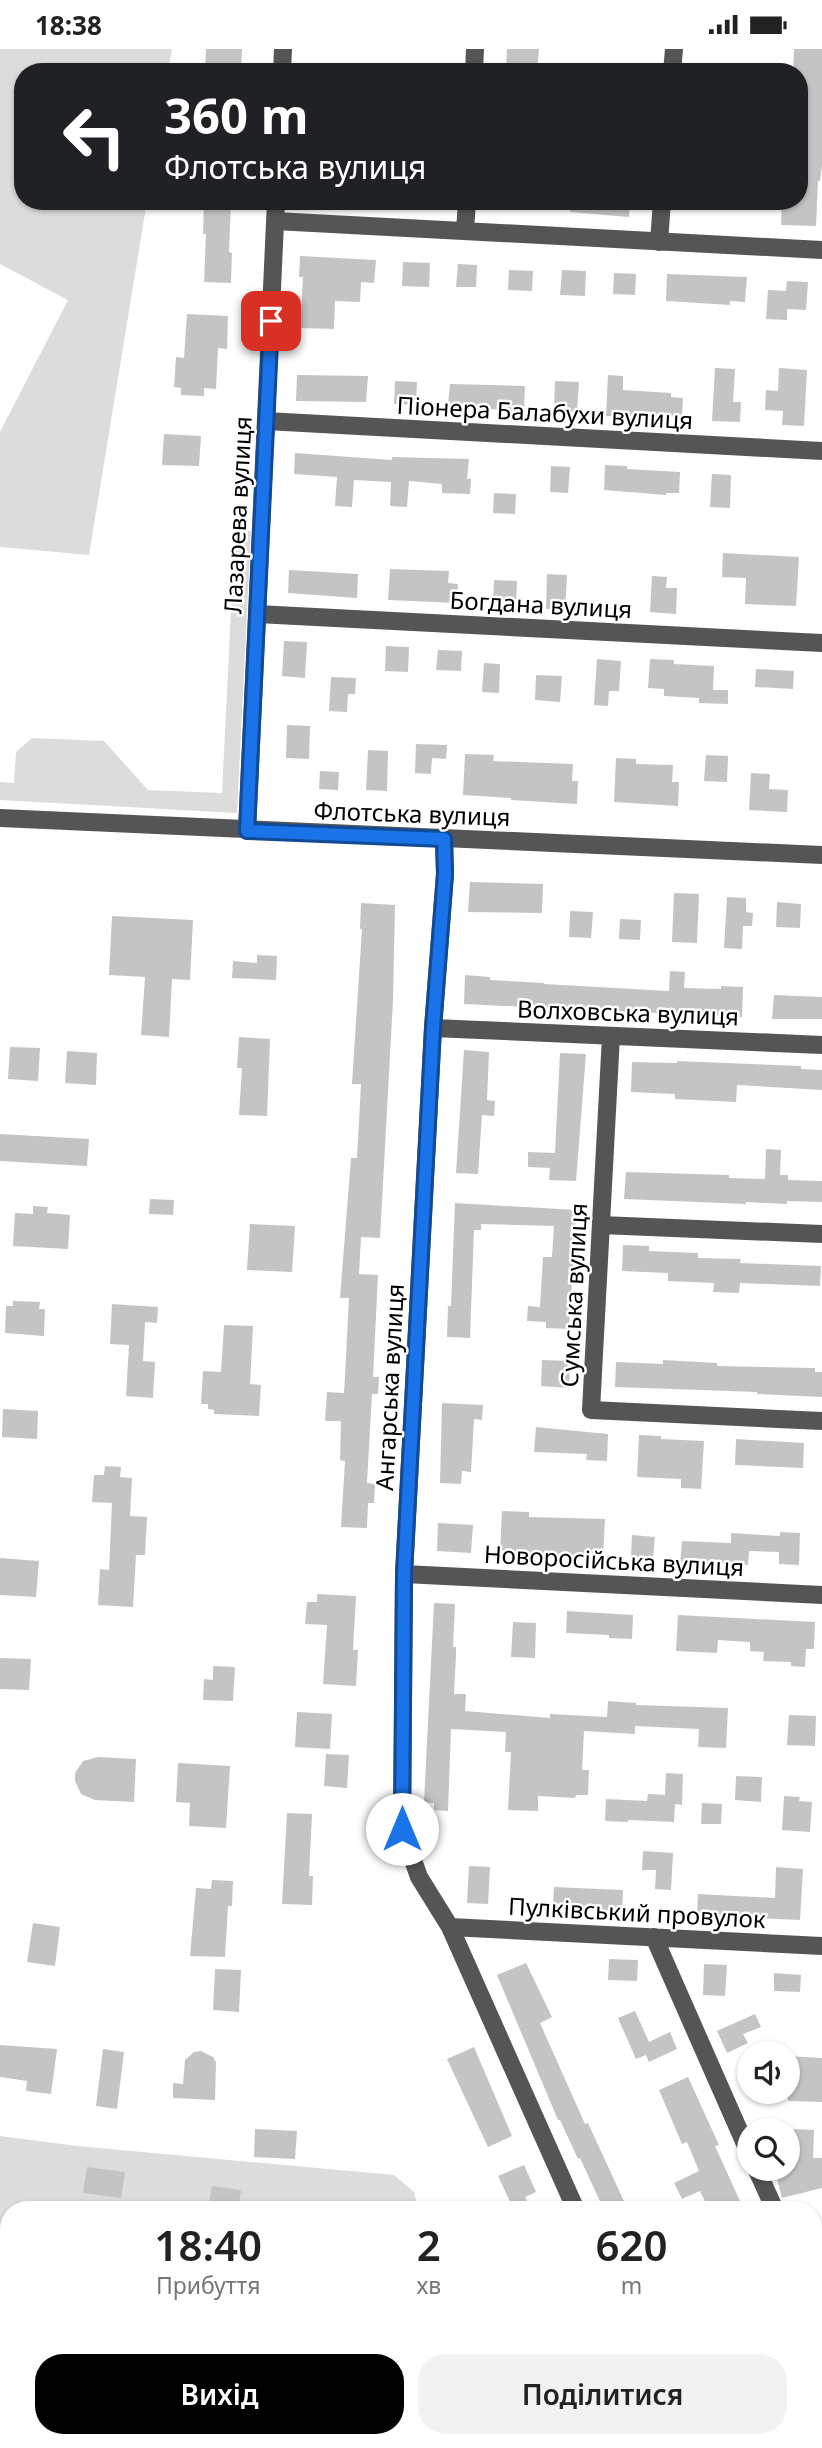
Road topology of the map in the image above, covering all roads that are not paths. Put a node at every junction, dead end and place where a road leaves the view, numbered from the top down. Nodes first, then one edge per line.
1 (276, 210) edge
2 (466, 210) edge
3 (661, 210) edge
4 (275, 221) junction
5 (465, 231) junction
6 (659, 242) junction
7 (822, 250) edge
8 (266, 421) junction
9 (822, 451) edge
10 (257, 614) junction
11 (822, 643) edge
12 (0, 818) edge
13 (247, 831) junction
14 (444, 839) junction
15 (822, 855) edge
16 (433, 1028) junction
17 (611, 1036) junction
18 (822, 1045) edge
19 (601, 1225) junction
20 (822, 1234) edge
21 (822, 1421) edge
22 (404, 1574) junction
23 (822, 1595) edge
24 (450, 1927) junction
25 (654, 1937) junction
26 (822, 1946) edge
27 (737, 2126) edge
28 (762, 2181) edge
29 (572, 2201) edge
30 (771, 2201) edge

1 - 4 street, Лазарева вулиця
2 - 5 street
3 - 6 street
4 - 5 street
4 - 8 street, Лазарева вулиця
5 - 6 street
6 - 7 street
8 - 9 street, Піонера Балабухи вулиця
8 - 10 street, Лазарева вулиця
10 - 11 street, Богдана вулиця
10 - 13 street, Лазарева вулиця
12 - 13 street, Флотська вулиця
13 - 14 street, Флотська вулиця
14 - 15 street, Флотська вулиця
14 - 16 street, Ангарська вулиця
16 - 17 street, Волховська вулиця
16 - 22 street, Ангарська вулиця
17 - 18 street, Волховська вулиця
17 - 19 street, Сумська вулиця
19 - 20 street
19 - 21 street, Сумська вулиця
22 - 23 street, Новоросійська вулиця
22 - 24 street, Ангарська вулиця
24 - 25 street, Пулківський провулок
24 - 29 street, Ангарська вулиця
25 - 26 street, Пулківський провулок
25 - 27 street
28 - 30 street

